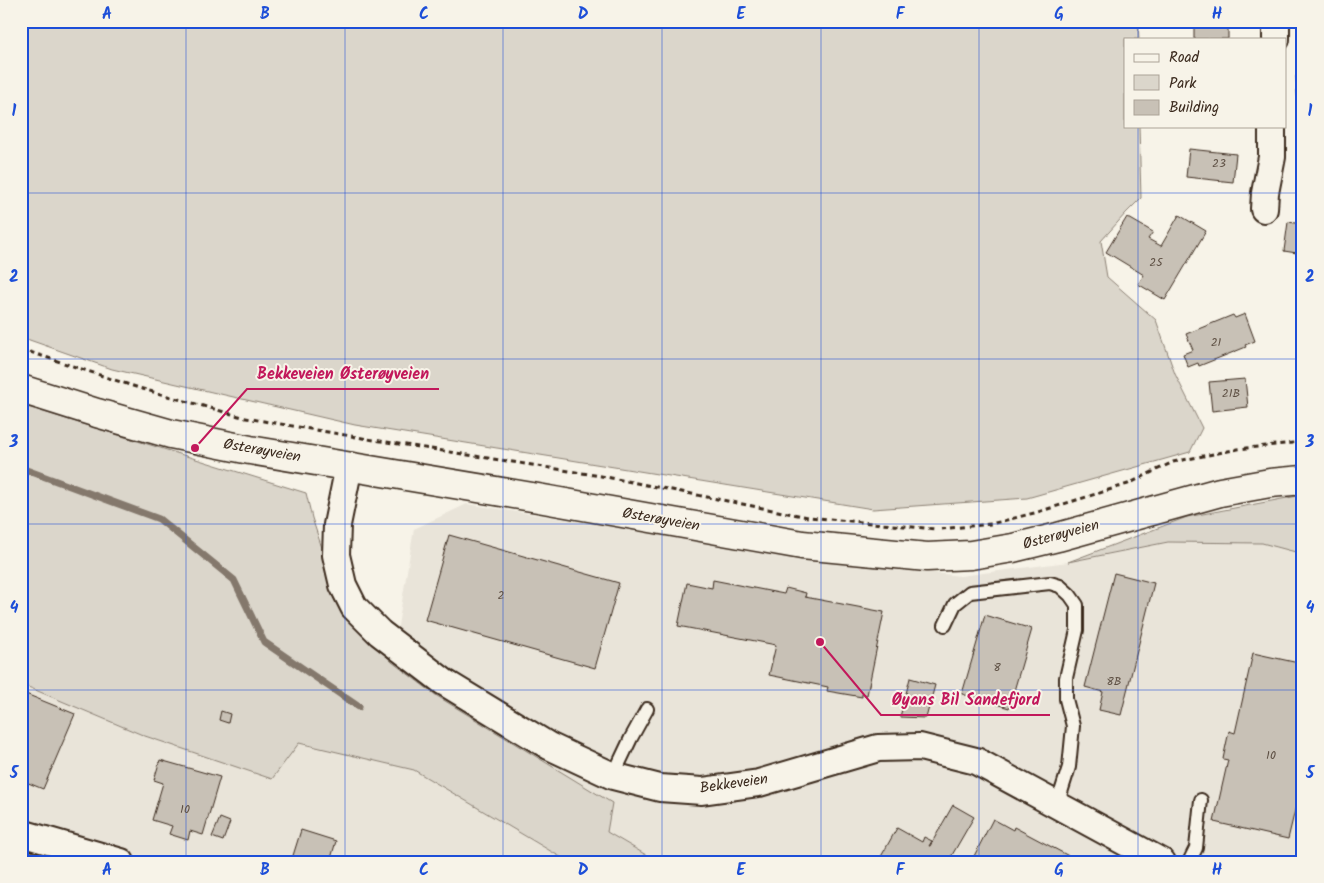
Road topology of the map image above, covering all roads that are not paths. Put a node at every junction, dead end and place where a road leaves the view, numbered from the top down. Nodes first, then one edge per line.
1 (1276, 21) edge
2 (1276, 38) edge
3 (1272, 128) edge
4 (1264, 209) dead end
5 (21, 390) edge
6 (349, 466) junction
7 (1303, 480) edge
8 (945, 625) dead end
9 (647, 709) dead end
10 (613, 776) junction
11 (1201, 800) dead end
12 (1057, 805) junction
13 (21, 833) edge
14 (73, 855) edge
15 (121, 862) edge
16 (1162, 862) edge
17 (1188, 862) edge

1 - 2 street
3 - 4 street
5 - 6 main road, Østerøyveien
6 - 7 main road, Østerøyveien
6 - 10 street, Bekkeveien
8 - 12 lane
9 - 10 lane
10 - 12 street, Bekkeveien
11 - 17 lane
12 - 16 street, Bekkeveien
13 - 14 street
14 - 15 street

